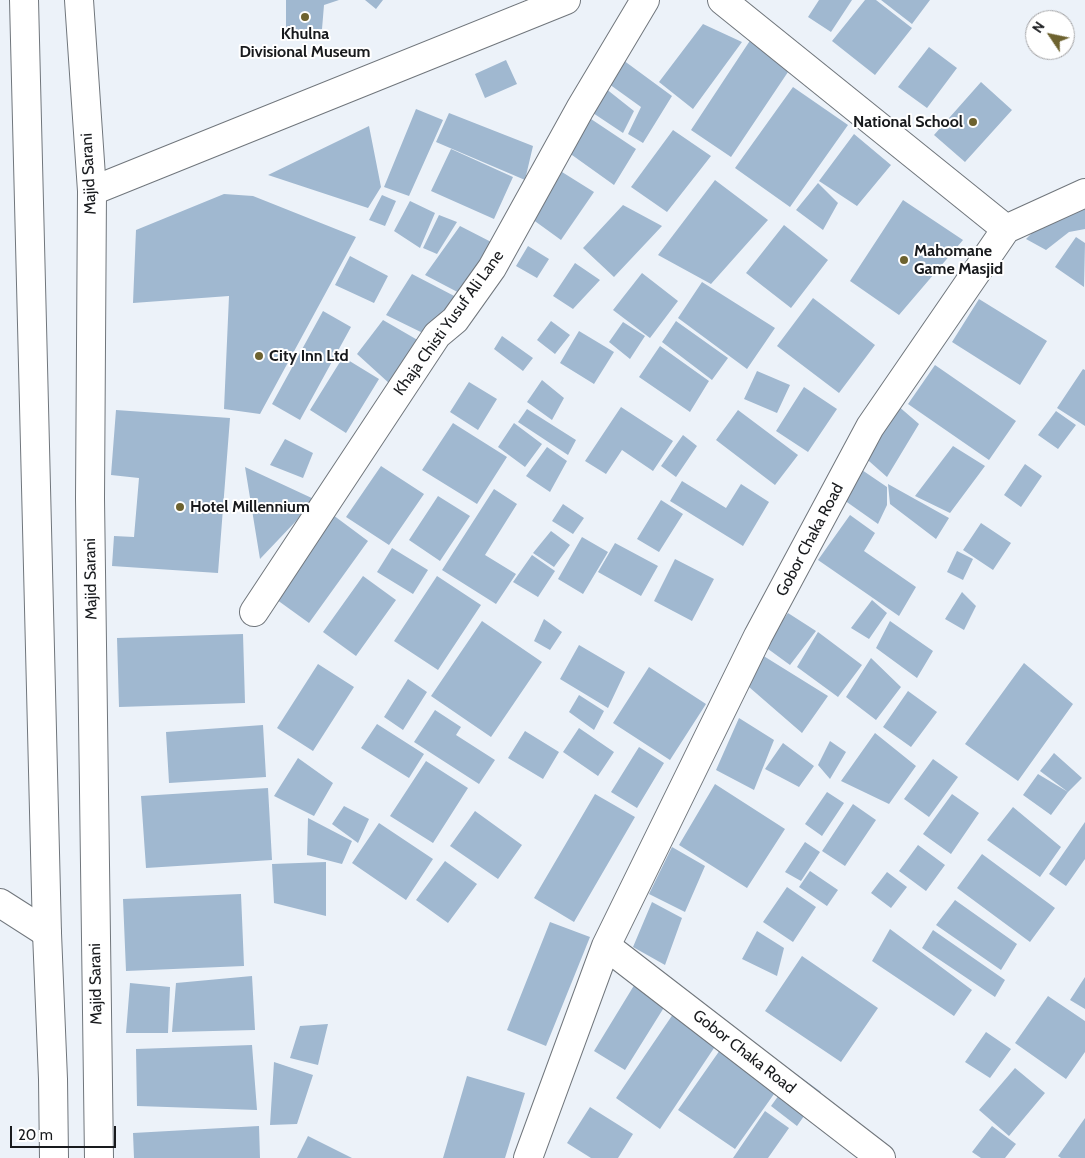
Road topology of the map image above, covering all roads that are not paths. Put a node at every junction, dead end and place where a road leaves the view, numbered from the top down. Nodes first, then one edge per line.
1 (24, 0) edge
2 (78, 0) edge
3 (566, 0) edge
4 (645, 0) edge
5 (722, 0) edge
6 (92, 191) junction
7 (1085, 193) edge
8 (1006, 229) junction
9 (254, 612) dead end
10 (0, 903) edge
11 (47, 933) junction
12 (606, 946) junction
13 (54, 1158) edge
14 (99, 1158) edge
15 (528, 1158) edge
16 (881, 1158) edge

1 - 11 street
2 - 6 street, Majid Sarani
3 - 6 street
4 - 9 street, Khaja Chisti Yusuf Ali Lane
5 - 8 street
6 - 14 street, Majid Sarani
7 - 8 street
8 - 12 street, Gobor Chaka Road
10 - 11 street
11 - 13 street
12 - 15 street, Gobor Chaka Road
12 - 16 street, Gobor Chaka Road

